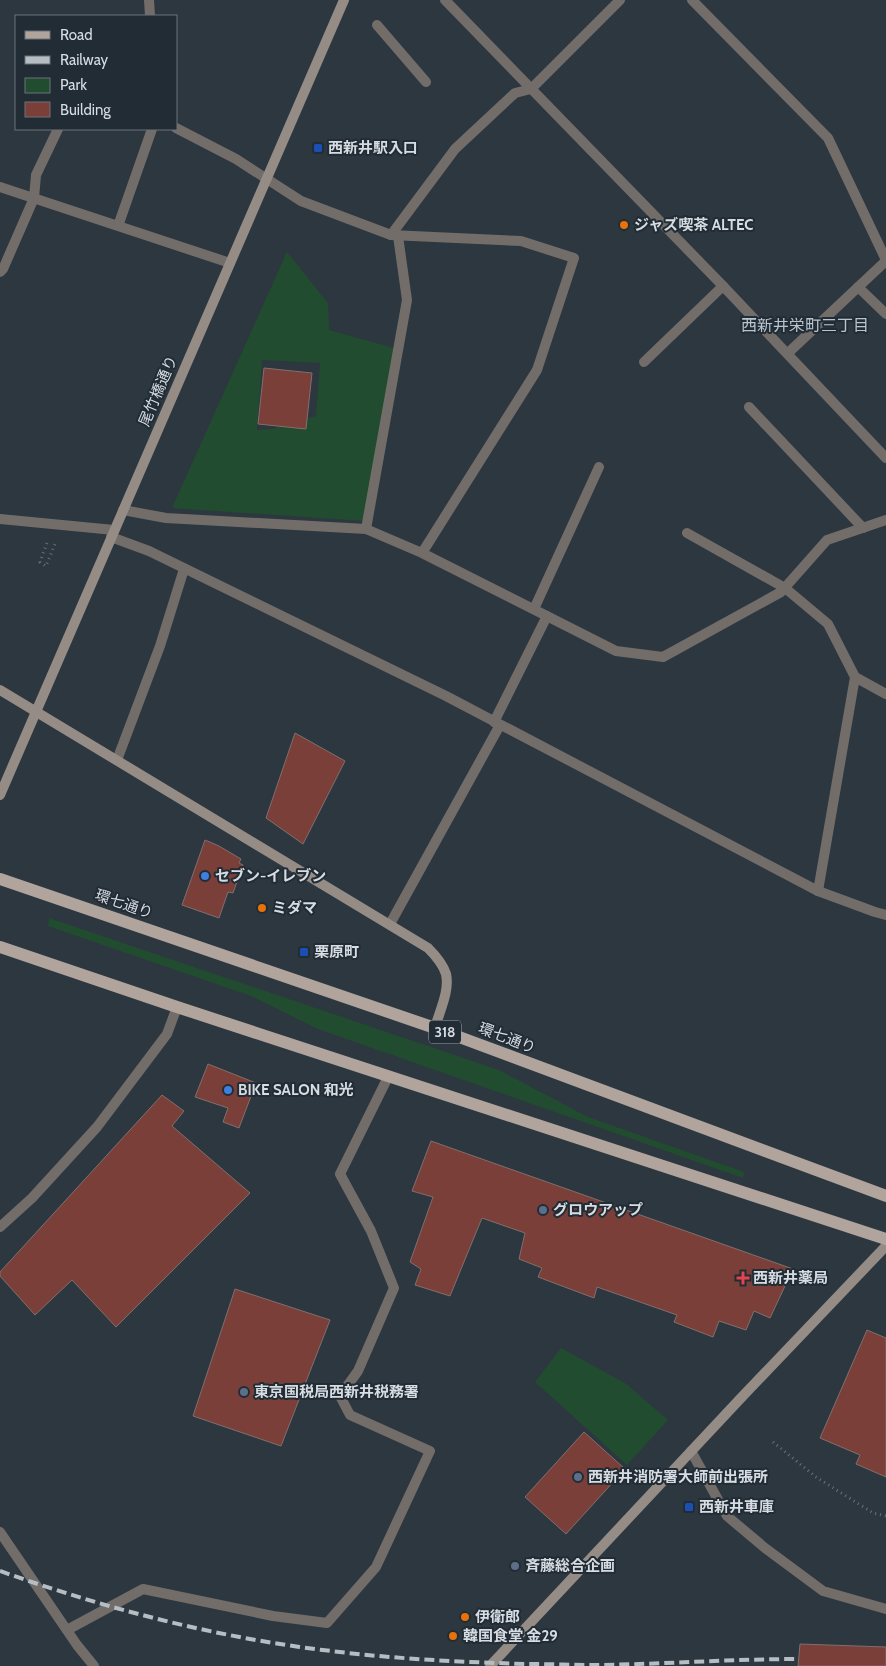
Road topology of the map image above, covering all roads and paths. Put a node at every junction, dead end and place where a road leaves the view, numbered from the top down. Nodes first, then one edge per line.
1 (149, 0) edge
2 (344, 0) edge
3 (444, 0) edge
4 (620, 0) edge
5 (692, 0) edge
6 (150, 15) edge
7 (377, 25) dead end
8 (426, 82) dead end
9 (531, 89) junction
10 (178, 129) edge
11 (58, 130) edge
12 (152, 130) edge
13 (267, 180) junction
14 (0, 187) edge
15 (34, 198) junction
16 (118, 226) junction
17 (394, 235) junction
18 (886, 261) edge
19 (230, 263) junction
20 (0, 272) edge
21 (723, 286) junction
22 (858, 287) junction
23 (886, 314) edge
24 (788, 353) junction
25 (644, 362) dead end
26 (749, 407) dead end
27 (886, 458) edge
28 (599, 467) dead end
29 (123, 510) junction
30 (0, 519) edge
31 (886, 520) edge
32 (863, 528) junction
33 (366, 529) junction
34 (113, 533) junction
35 (687, 533) dead end
36 (49, 538) dead end
37 (55, 542) dead end
38 (422, 553) junction
39 (184, 569) junction
40 (785, 588) junction
41 (534, 610) junction
42 (547, 616) junction
43 (855, 677) junction
44 (0, 690) edge
45 (886, 694) edge
46 (36, 711) junction
47 (497, 723) junction
48 (117, 760) junction
49 (0, 795) edge
50 (0, 878) edge
51 (818, 891) junction
52 (886, 914) edge
53 (390, 924) junction
54 (0, 948) edge
55 (176, 1008) junction
56 (435, 1028) junction
57 (388, 1076) junction
58 (886, 1196) edge
59 (0, 1227) edge
60 (886, 1239) edge
61 (886, 1246) edge
62 (773, 1442) dead end
63 (691, 1451) junction
64 (886, 1516) edge
65 (0, 1532) edge
66 (886, 1609) edge
67 (67, 1630) junction
68 (94, 1666) edge
69 (490, 1666) edge

1 - 6 street
2 - 13 street, 尾竹橋通り
3 - 9 street
4 - 9 street
5 - 18 street
7 - 8 street
9 - 17 street
9 - 21 street
10 - 13 street
11 - 15 street
12 - 16 street
13 - 17 street
13 - 19 street, 尾竹橋通り
14 - 15 street
15 - 16 street
15 - 20 street
16 - 19 street
17 - 33 street
17 - 38 street
18 - 22 street
19 - 29 street, 尾竹橋通り
21 - 24 street
21 - 25 street
22 - 23 street
22 - 24 street
24 - 27 street
26 - 32 street
28 - 41 street
29 - 33 street
29 - 34 street, 尾竹橋通り
30 - 34 street
31 - 32 street
32 - 40 street
33 - 38 street
34 - 39 street
34 - 46 street, 尾竹橋通り
35 - 40 street
36 - 37 path
38 - 41 street
39 - 47 street
39 - 48 street
40 - 42 street
40 - 43 street
41 - 42 street
42 - 47 street
43 - 45 street
43 - 51 street
44 - 46 street
46 - 48 street
46 - 49 street, 尾竹橋通り
47 - 51 street
47 - 53 street
48 - 53 street
50 - 56 main road, 環七通り / 318
51 - 52 street
53 - 56 street
54 - 55 main road
55 - 57 main road
55 - 59 street
56 - 58 main road, 環七通り / 318
57 - 60 main road
57 - 67 street
61 - 63 street
62 - 64 path
63 - 66 street
63 - 69 street
65 - 67 street
67 - 68 street

